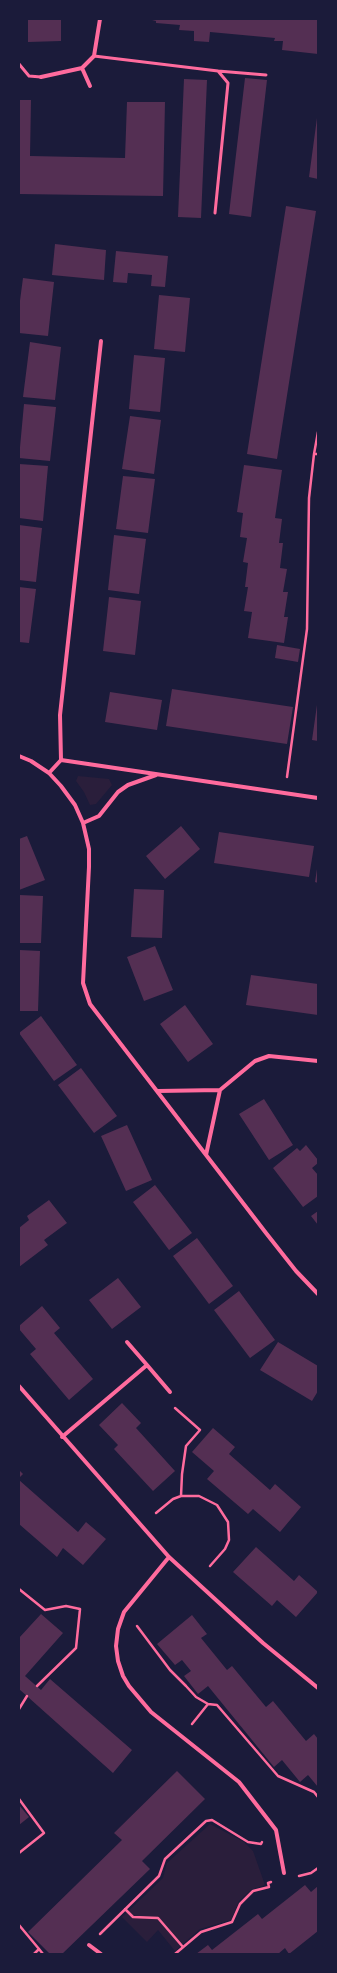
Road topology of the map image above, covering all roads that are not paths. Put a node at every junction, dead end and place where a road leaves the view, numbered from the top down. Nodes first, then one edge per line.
1 (100, 19) edge
2 (94, 56) junction
3 (19, 64) edge
4 (82, 68) junction
5 (218, 72) junction
6 (266, 75) dead end
7 (41, 77) joint
8 (90, 86) dead end
9 (215, 213) dead end
10 (101, 341) dead end
11 (19, 756) edge
12 (61, 760) junction
13 (48, 773) junction
14 (158, 775) junction
15 (318, 798) edge
16 (83, 823) junction
17 (318, 1061) edge
18 (220, 1090) junction
19 (158, 1091) junction
20 (206, 1155) junction
21 (318, 1294) edge
22 (128, 1342) dead end
23 (147, 1365) junction
24 (19, 1386) edge
25 (170, 1392) road end
26 (62, 1437) junction
27 (169, 1557) junction
28 (318, 1688) edge
29 (284, 1873) dead end
30 (90, 1945) road end
31 (101, 1954) edge

1 - 2 street
2 - 4 street
2 - 5 lane
3 - 7 lane
4 - 7 street
4 - 8 street
5 - 6 lane
5 - 9 lane
10 - 12 street
11 - 13 street
12 - 13 street
12 - 14 street
13 - 16 street
14 - 15 street
14 - 16 street
16 - 19 street
17 - 18 street
18 - 19 street
18 - 20 street
19 - 20 street
20 - 21 street
22 - 23 street
23 - 25 street
23 - 26 street
24 - 26 street
26 - 27 street
27 - 28 street
27 - 29 street
30 - 31 street

